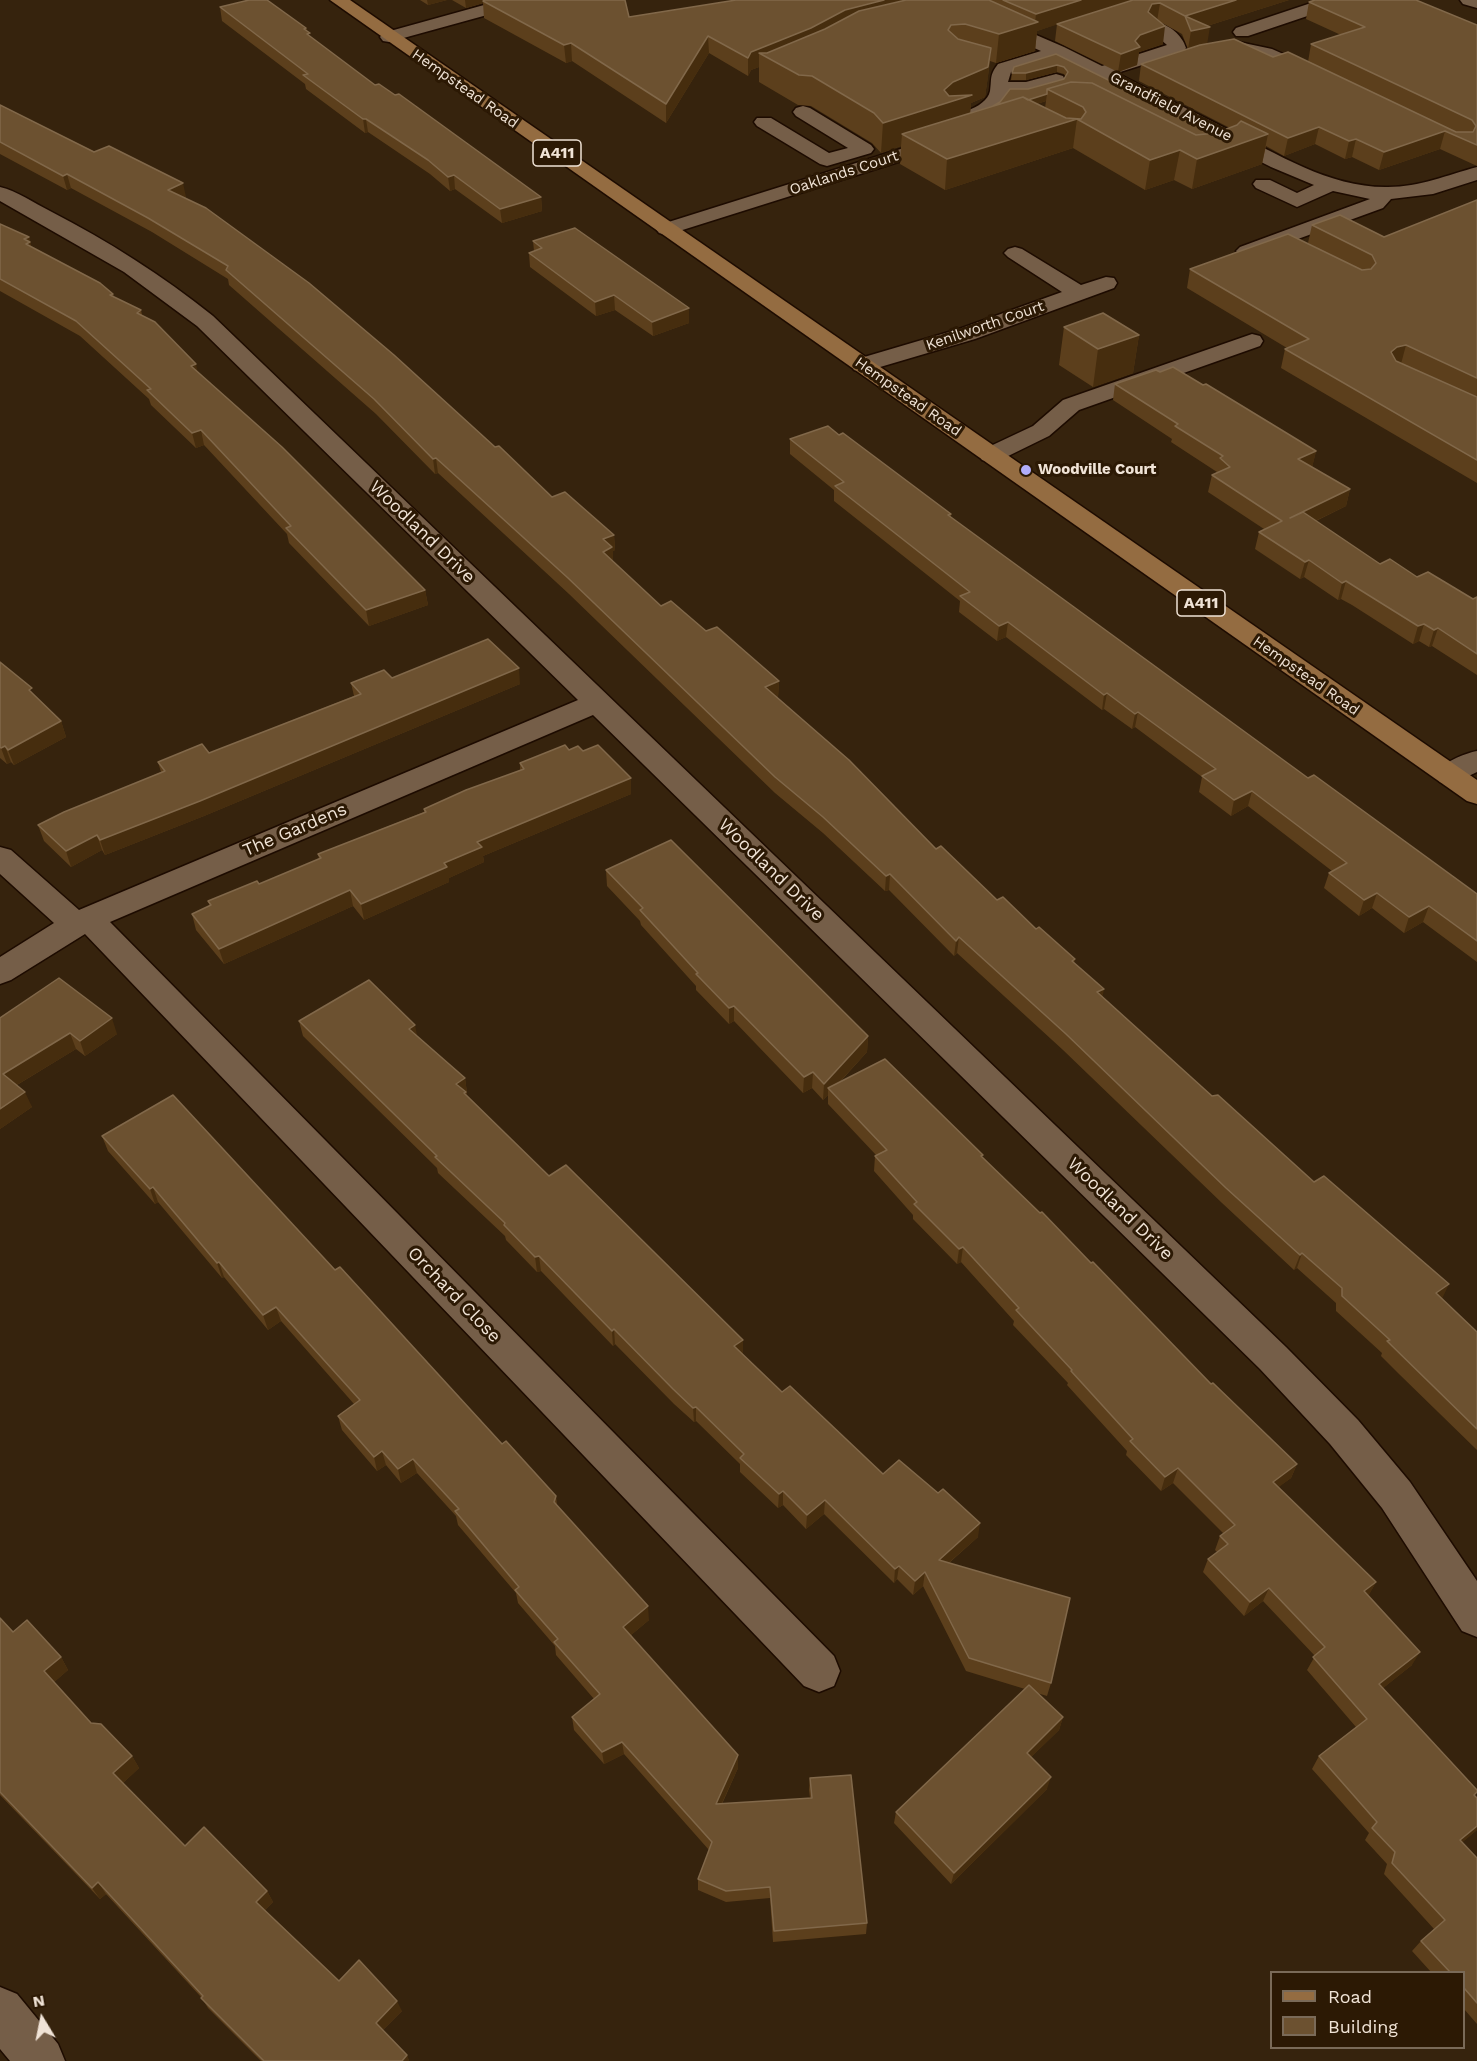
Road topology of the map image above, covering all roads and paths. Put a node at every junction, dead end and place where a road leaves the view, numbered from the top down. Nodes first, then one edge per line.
1 (339, 0) edge
2 (521, 0) edge
3 (1337, 0) edge
4 (1469, 0) edge
5 (946, 2) edge
6 (1477, 3) edge
7 (927, 15) edge
8 (1156, 28) edge
9 (1242, 32) dead end
10 (390, 37) junction
11 (1056, 42) junction
12 (979, 68) edge
13 (1111, 76) junction
14 (1001, 79) junction
15 (1056, 80) edge
16 (1332, 83) edge
17 (803, 112) edge
18 (764, 122) dead end
19 (989, 127) edge
20 (864, 148) junction
21 (1477, 173) edge
22 (1263, 184) dead end
23 (1332, 184) junction
24 (0, 193) edge
25 (1385, 194) junction
26 (666, 229) junction
27 (1279, 239) junction
28 (1015, 253) dead end
29 (1309, 255) edge
30 (1233, 256) edge
31 (1106, 283) dead end
32 (1080, 293) junction
33 (1252, 341) dead end
34 (862, 365) junction
35 (992, 455) junction
36 (597, 703) junction
37 (1477, 760) edge
38 (1450, 776) junction
39 (1477, 795) edge
40 (0, 857) edge
41 (82, 922) junction
42 (0, 972) edge
43 (1477, 1617) edge
44 (819, 1671) dead end
45 (0, 2011) edge
46 (41, 2061) edge

1 - 10 main road, Hempstead Road / A411
2 - 10 street
3 - 9 street
4 - 6 street
5 - 7 street
5 - 11 street, Grandfield Avenue
8 - 13 street
10 - 26 main road, Hempstead Road / A411
11 - 13 street, Grandfield Avenue
11 - 14 street
12 - 14 street
13 - 16 street
13 - 23 street, Grandfield Avenue
14 - 15 street
14 - 20 street
17 - 20 street
18 - 20 street
19 - 26 street, Oaklands Court
21 - 25 street, Grandfield Avenue
22 - 23 street
23 - 25 street, Grandfield Avenue
24 - 36 street, Woodland Drive
25 - 27 street
26 - 34 main road, Hempstead Road / A411
27 - 29 street
27 - 30 street
28 - 32 street
31 - 32 street, Kenilworth Court
32 - 34 street, Kenilworth Court
33 - 35 street
34 - 35 main road, Hempstead Road / A411
35 - 38 main road, Hempstead Road / A411
36 - 41 street, The Gardens
36 - 43 street, Woodland Drive
37 - 38 street
38 - 39 main road, Hempstead Road / A411
40 - 41 street, Orchard Close
41 - 42 street, The Gardens
41 - 44 street, Orchard Close
45 - 46 street

